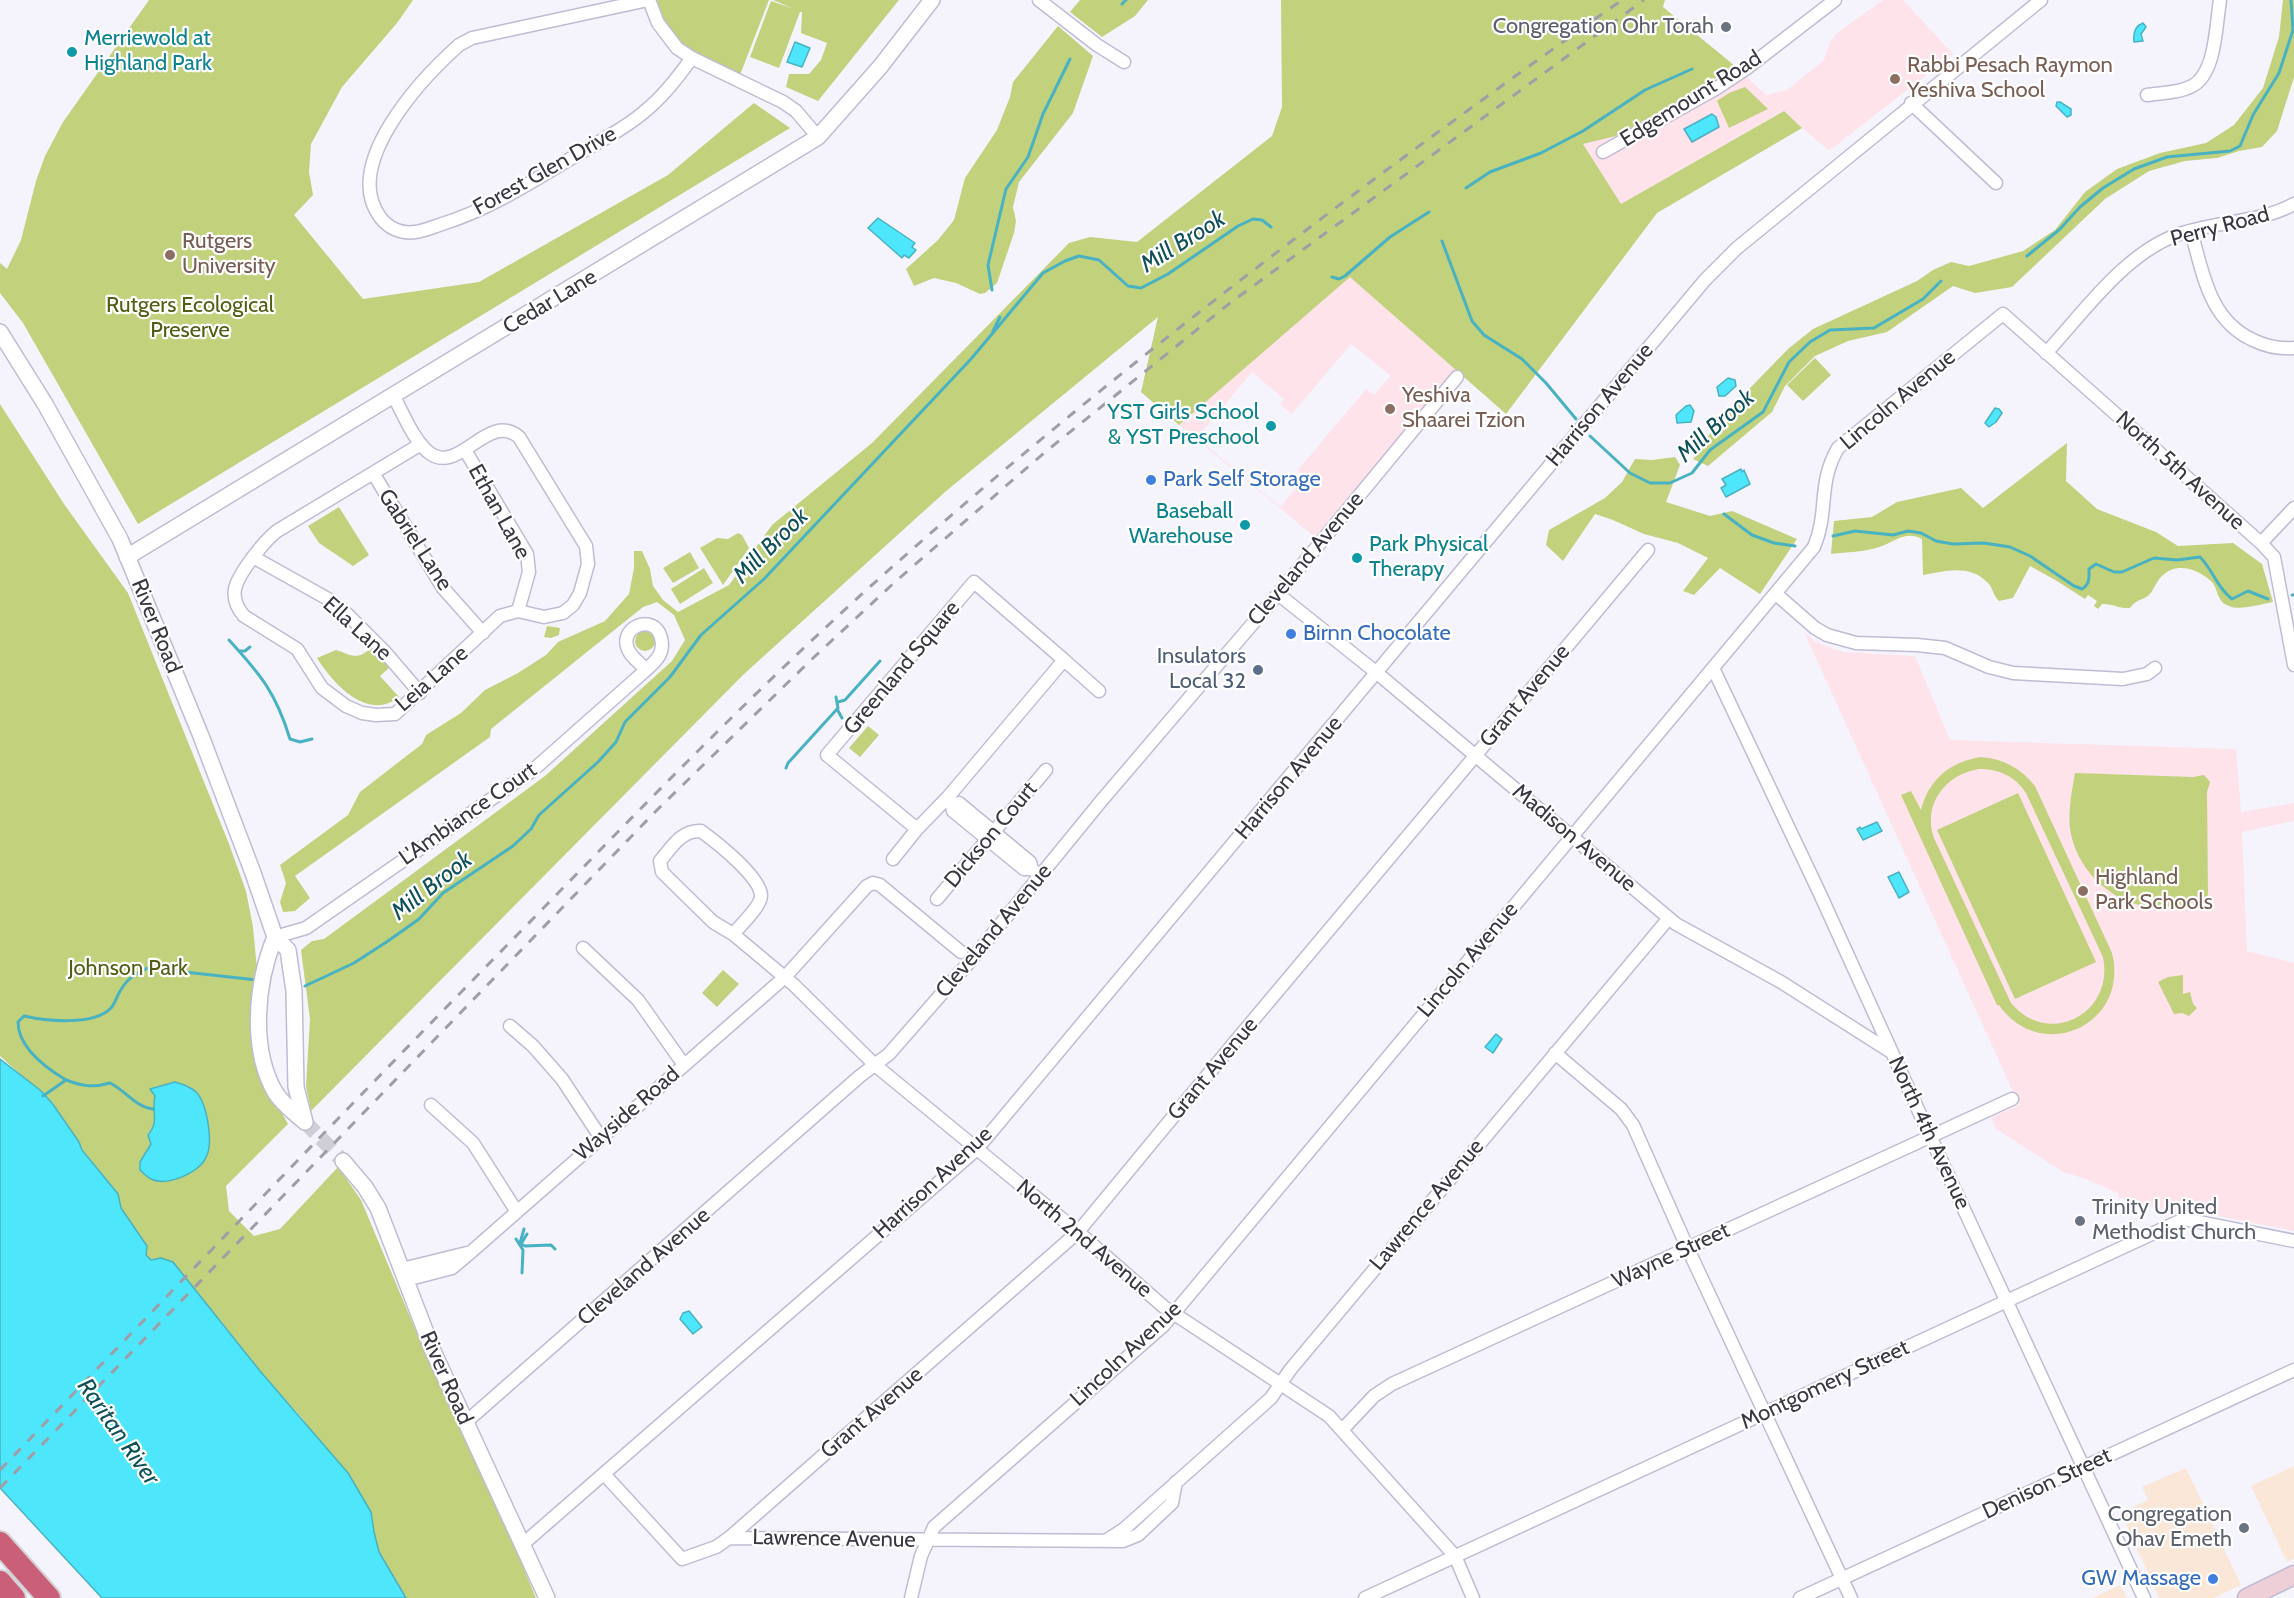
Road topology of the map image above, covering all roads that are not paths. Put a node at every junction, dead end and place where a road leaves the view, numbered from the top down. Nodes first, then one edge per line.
1 (649, 0) edge
2 (932, 0) edge
3 (1040, 0) edge
4 (1835, 0) edge
5 (2040, 0) edge
6 (2220, 0) edge
7 (692, 58) junction
8 (1124, 62) dead end
9 (2147, 95) dead end
10 (1911, 104) junction
11 (818, 137) junction
12 (1603, 152) dead end
13 (1996, 183) dead end
14 (2294, 204) edge
15 (2191, 231) junction
16 (2003, 314) joint
17 (0, 332) edge
18 (2294, 348) edge
19 (2046, 353) junction
20 (1457, 377) dead end
21 (393, 395) junction
22 (421, 444) junction
23 (465, 450) junction
24 (373, 473) junction
25 (2294, 508) edge
26 (2261, 543) junction
27 (1648, 550) dead end
28 (127, 558) junction
29 (253, 558) junction
30 (1278, 594) junction
31 (1776, 594) junction
32 (518, 611) junction
33 (2291, 630) edge
34 (483, 633) junction
35 (1064, 660) junction
36 (2294, 665) edge
37 (1713, 668) junction
38 (2155, 668) dead end
39 (646, 670) dead end
40 (1377, 673) junction
41 (1099, 691) dead end
42 (420, 693) junction
43 (1476, 755) junction
44 (1046, 770) dead end
45 (949, 802) junction
46 (917, 829) junction
47 (991, 836) junction
48 (1572, 836) junction
49 (892, 859) dead end
50 (1036, 872) junction
51 (937, 899) dead end
52 (1668, 918) junction
53 (734, 934) junction
54 (275, 937) junction
55 (583, 948) dead end
56 (961, 952) dead end
57 (785, 978) junction
58 (510, 1026) dead end
59 (1892, 1052) junction
60 (1555, 1053) junction
61 (684, 1065) junction
62 (875, 1065) junction
63 (2012, 1099) dead end
64 (431, 1105) dead end
65 (1930, 1136) junction
66 (601, 1137) junction
67 (977, 1149) junction
68 (343, 1161) tunnel mouth
69 (516, 1212) junction
70 (1078, 1232) junction
71 (2294, 1241) edge
72 (1688, 1249) junction
73 (404, 1274) junction
74 (2006, 1301) junction
75 (1174, 1313) junction
76 (2294, 1370) edge
77 (1280, 1385) junction
78 (1766, 1413) junction
79 (466, 1422) junction
80 (1342, 1430) junction
81 (2083, 1466) junction
82 (604, 1474) junction
83 (729, 1538) junction
84 (928, 1541) junction
85 (0, 1543) edge
86 (523, 1544) junction
87 (1455, 1556) junction
88 (2294, 1575) edge
89 (1842, 1579) junction
90 (0, 1582) edge
91 (14, 1598) edge
92 (49, 1598) edge
93 (547, 1598) edge
94 (912, 1598) edge
95 (1365, 1598) edge
96 (1473, 1598) edge
97 (1800, 1598) edge
98 (1851, 1598) edge
99 (2144, 1598) edge
100 (2247, 1598) edge

1 - 7 street, Forest Glen Drive
1 - 7 street, Forest Glen Drive
2 - 11 street, Cedar Lane
3 - 8 street
4 - 12 street, Edgemount Road
5 - 10 street, Harrison Avenue
6 - 9 street
7 - 11 street, Forest Glen Drive
10 - 13 street
10 - 40 street, Harrison Avenue
11 - 21 street, Cedar Lane
14 - 15 street, Perry Road
15 - 18 street
15 - 19 street, Perry Road
16 - 19 street, North 5th Avenue
16 - 31 street, Lincoln Avenue
17 - 28 street, River Road
19 - 26 street, North 5th Avenue
20 - 30 street, Cleveland Avenue
21 - 22 street
21 - 28 street, Cedar Lane
22 - 23 street
22 - 24 street, Leia Lane
23 - 32 street, Ethan Lane
23 - 32 street
24 - 29 street, Leia Lane
24 - 34 street, Gabriel Lane
25 - 26 street
26 - 33 street, North 5th Avenue
27 - 43 street, Grant Avenue
28 - 54 street, River Road
29 - 42 street, Ella Lane
29 - 42 street, Leia Lane
30 - 40 street, Madison Avenue
30 - 50 street, Cleveland Avenue
31 - 37 street, Lincoln Avenue
31 - 38 street
32 - 34 street, Leia Lane
33 - 36 street, North 5th Avenue
34 - 42 street, Leia Lane
35 - 41 street, Greenland Square
35 - 45 street
35 - 46 street, Greenland Square
37 - 48 street, Lincoln Avenue
37 - 59 street, North 4th Avenue
39 - 54 street, L'Ambiance Court
40 - 43 street, Madison Avenue
40 - 67 street, Harrison Avenue
43 - 48 street, Madison Avenue
43 - 70 street, Grant Avenue
44 - 47 street, Dickson Court
45 - 46 street
45 - 47 street
46 - 49 street
47 - 50 street
47 - 51 street, Dickson Court
48 - 52 street, Madison Avenue
48 - 75 street, Lincoln Avenue
50 - 62 street, Cleveland Avenue
52 - 59 street, Madison Avenue
52 - 60 street, Lawrence Avenue
53 - 53 street, North 2nd Avenue
53 - 57 street, North 2nd Avenue
54 - 54 street, River Road
55 - 61 street
56 - 57 street, Wayside Road
57 - 61 street, Wayside Road
57 - 62 street, North 2nd Avenue
58 - 66 street
59 - 65 street, North 4th Avenue
60 - 72 street
60 - 77 street, Lawrence Avenue
61 - 66 street, Wayside Road
62 - 67 street, North 2nd Avenue
62 - 79 street, Cleveland Avenue
63 - 65 street, Wayne Street
64 - 69 street
65 - 72 street, Wayne Street
65 - 74 street, North 4th Avenue
66 - 69 street, Wayside Road
67 - 70 street, North 2nd Avenue
67 - 82 street, Harrison Avenue
68 - 73 street, River Road
69 - 73 street, Wayside Road
70 - 75 street, North 2nd Avenue
70 - 83 street, Grant Avenue
71 - 74 street, Montgomery Street
72 - 78 street
72 - 80 street, Wayne Street
73 - 79 street, River Road
74 - 78 street, Montgomery Street
74 - 81 street, North 4th Avenue
75 - 77 street, North 2nd Avenue
75 - 84 street, Lincoln Avenue
76 - 81 street, Denison Street
77 - 80 street, North 2nd Avenue
77 - 84 street, Lawrence Avenue
78 - 87 street, Montgomery Street
78 - 89 street
79 - 86 street, River Road
80 - 87 street, North 2nd Avenue
81 - 89 street, Denison Street
81 - 99 street, North 4th Avenue
82 - 83 street, Lawrence Avenue
82 - 86 street, Harrison Avenue
83 - 84 street, Lawrence Avenue
84 - 94 street, Lincoln Avenue
85 - 92 highway
86 - 93 street, River Road
87 - 95 street, Montgomery Street
87 - 96 street, North 2nd Avenue
88 - 100 main road
89 - 97 street, Denison Street
89 - 98 street
90 - 91 highway

